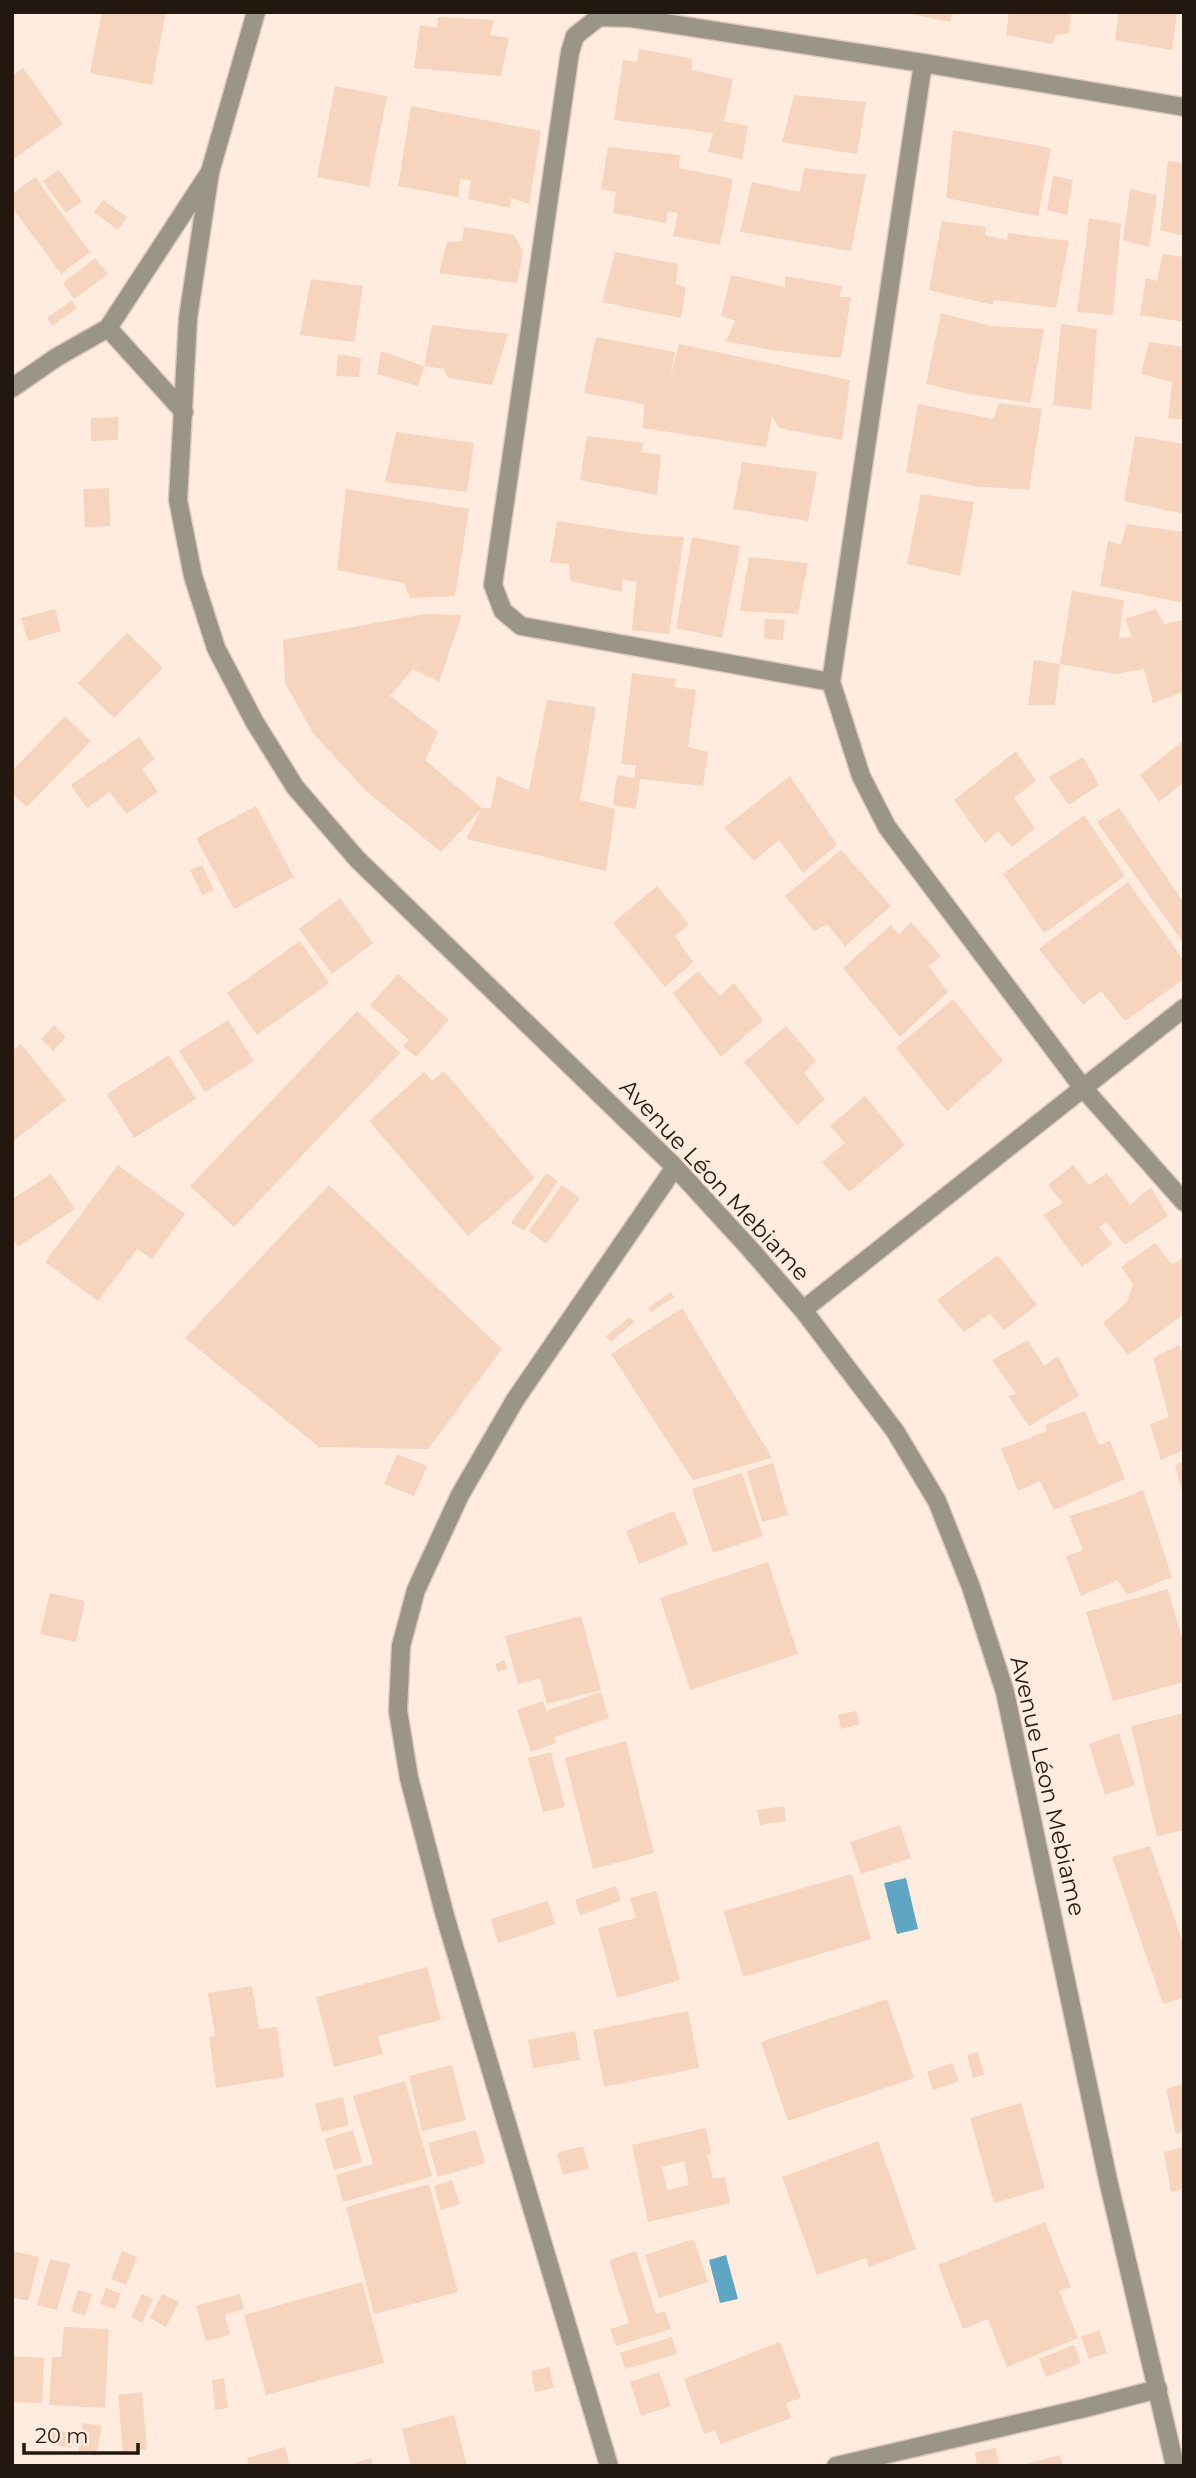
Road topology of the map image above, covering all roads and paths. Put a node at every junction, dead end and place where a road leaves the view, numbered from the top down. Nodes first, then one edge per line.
1 (256, 12) edge
2 (923, 63) junction
3 (1184, 107) edge
4 (210, 172) junction
5 (108, 328) junction
6 (12, 388) edge
7 (184, 412) junction
8 (831, 682) junction
9 (1184, 1008) edge
10 (1083, 1088) junction
11 (675, 1167) junction
12 (1184, 1202) edge
13 (803, 1310) junction
14 (1158, 2389) junction
15 (609, 2466) edge
16 (836, 2466) edge
17 (1175, 2466) edge

1 - 4 street, Avenue Léon Mebiame
2 - 3 street
2 - 8 street
2 - 8 street
4 - 5 street
4 - 7 street, Avenue Léon Mebiame
5 - 6 street
5 - 7 street
7 - 11 street, Avenue Léon Mebiame
8 - 10 street
9 - 10 street
10 - 12 street
10 - 13 street
11 - 13 street, Avenue Léon Mebiame
11 - 15 street
13 - 14 street, Avenue Léon Mebiame
14 - 16 street
14 - 17 street, Avenue Léon Mebiame

